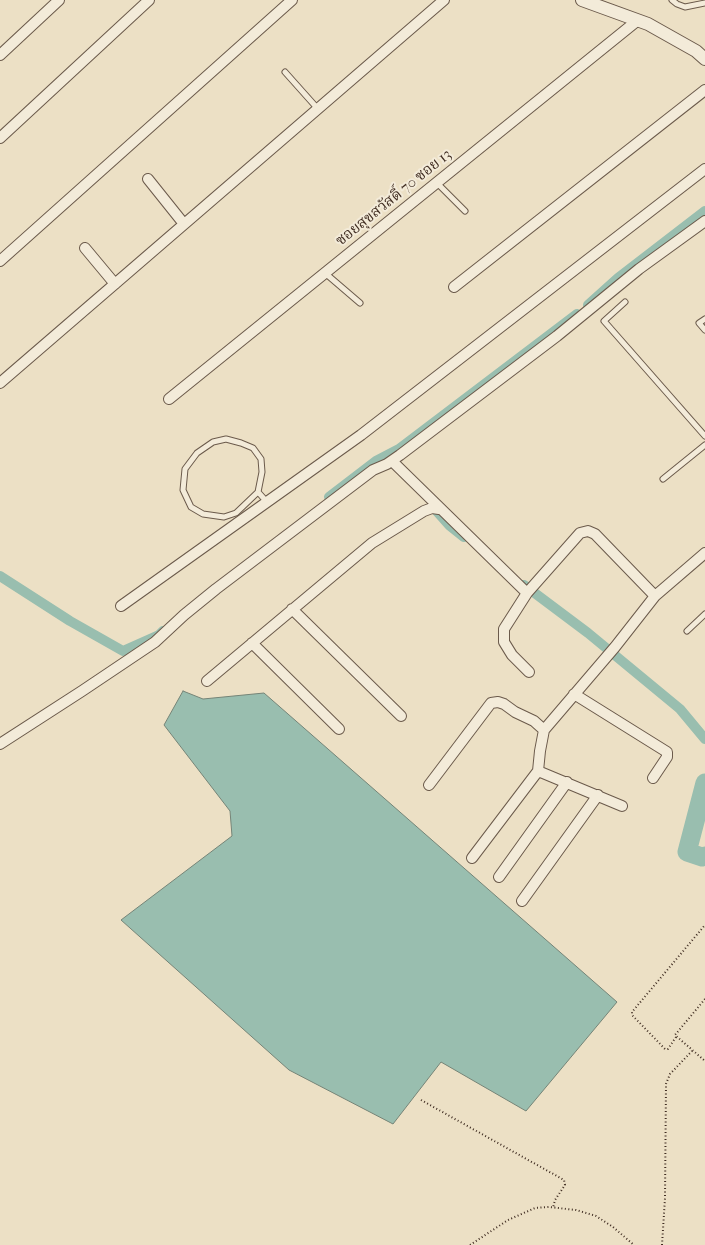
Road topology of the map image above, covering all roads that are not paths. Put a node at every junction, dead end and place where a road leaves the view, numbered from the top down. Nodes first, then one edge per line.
1 (59, 0) edge
2 (149, 0) edge
3 (292, 0) edge
4 (444, 0) edge
5 (582, 0) edge
6 (672, 0) edge
7 (705, 3) edge
8 (638, 20) junction
9 (702, 52) edge
10 (0, 54) edge
11 (285, 72) dead end
12 (705, 90) edge
13 (318, 109) junction
14 (0, 138) edge
15 (705, 168) edge
16 (148, 179) dead end
17 (437, 182) junction
18 (465, 211) dead end
19 (705, 221) edge
20 (184, 224) junction
21 (85, 248) dead end
22 (0, 261) edge
23 (325, 273) junction
24 (115, 284) junction
25 (454, 287) dead end
26 (625, 302) dead end
27 (360, 303) dead end
28 (705, 319) edge
29 (705, 330) edge
30 (0, 383) edge
31 (169, 400) dead end
32 (705, 436) edge
33 (705, 445) edge
34 (392, 461) junction
35 (663, 479) dead end
36 (258, 492) junction
37 (267, 502) junction
38 (439, 509) junction
39 (705, 553) edge
40 (527, 593) junction
41 (655, 596) junction
42 (121, 606) dead end
43 (292, 609) junction
44 (705, 614) edge
45 (687, 631) dead end
46 (252, 643) junction
47 (530, 672) dead end
48 (207, 681) dead end
49 (574, 694) junction
50 (401, 716) dead end
51 (339, 729) dead end
52 (544, 730) junction
53 (0, 744) edge
54 (538, 770) junction
55 (653, 778) dead end
56 (567, 782) junction
57 (429, 785) dead end
58 (598, 795) junction
59 (622, 806) dead end
60 (472, 858) dead end
61 (499, 877) dead end
62 (522, 901) dead end

1 - 10 street
2 - 14 street
3 - 22 street
4 - 13 street
5 - 8 street
6 - 7 lane
8 - 9 street
8 - 17 street, ซอยสุขสวัสดิ์ 70 ซอย 13
11 - 13 lane
12 - 25 street
13 - 20 street
15 - 37 street
16 - 20 street
17 - 18 lane
17 - 23 street, ซอยสุขสวัสดิ์ 70 ซอย 13
19 - 34 street
20 - 24 street
21 - 24 street
23 - 27 lane
23 - 31 street, ซอยสุขสวัสดิ์ 70 ซอย 13
24 - 30 street
26 - 32 lane
28 - 29 lane
33 - 35 lane
34 - 38 street
34 - 53 street
36 - 36 lane
36 - 37 lane
37 - 42 street
38 - 40 street
38 - 43 street
39 - 41 street
40 - 41 street
40 - 47 street
41 - 49 street
43 - 46 street
43 - 50 street
44 - 45 lane
46 - 48 street
46 - 51 street
49 - 52 street
49 - 55 street
52 - 54 street
52 - 57 street
54 - 56 street
54 - 60 street
56 - 58 street
56 - 61 street
58 - 59 street
58 - 62 street

